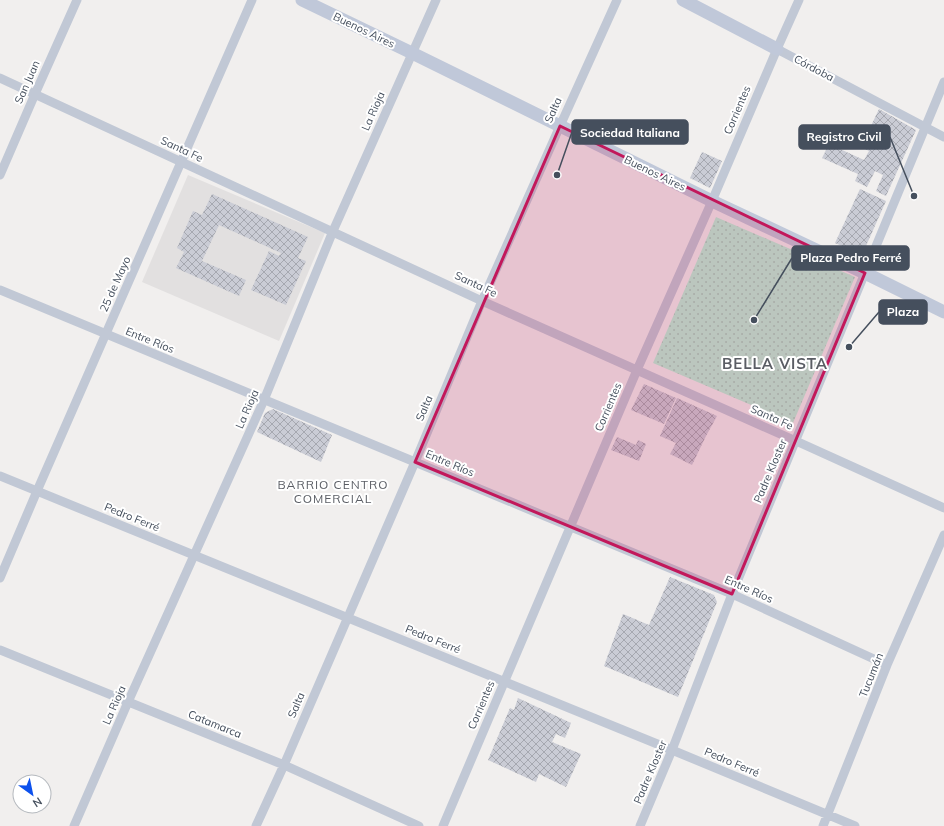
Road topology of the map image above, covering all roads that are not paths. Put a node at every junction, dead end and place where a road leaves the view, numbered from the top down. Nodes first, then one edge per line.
1 (77, 0) edge
2 (252, 0) edge
3 (302, 0) edge
4 (436, 0) edge
5 (617, 0) edge
6 (683, 0) edge
7 (800, 0) edge
8 (776, 49) junction
9 (412, 53) junction
10 (0, 78) edge
11 (944, 82) edge
12 (35, 94) junction
13 (560, 126) junction
14 (925, 127) junction
15 (944, 136) edge
16 (182, 162) junction
17 (0, 175) edge
18 (712, 201) junction
19 (333, 231) junction
20 (865, 273) junction
21 (0, 290) edge
22 (482, 300) junction
23 (944, 312) edge
24 (106, 334) junction
25 (637, 370) junction
26 (264, 400) junction
27 (796, 440) junction
28 (415, 462) junction
29 (0, 476) edge
30 (37, 491) junction
31 (944, 508) edge
32 (570, 526) junction
33 (944, 535) edge
34 (195, 555) junction
35 (0, 578) edge
36 (732, 594) junction
37 (348, 617) junction
38 (0, 650) edge
39 (887, 665) junction
40 (504, 682) junction
41 (128, 702) junction
42 (672, 750) junction
43 (284, 765) junction
44 (827, 814) junction
45 (74, 826) edge
46 (256, 826) edge
47 (419, 826) edge
48 (443, 826) edge
49 (640, 826) edge
50 (823, 826) edge
51 (855, 826) edge

1 - 12 street, San Juan
2 - 16 street, 25 de Mayo
3 - 9 street, Buenos Aires
4 - 9 street, La Rioja
5 - 13 street, Salta
6 - 8 street, Córdoba
7 - 8 street, Corrientes
8 - 14 street, Córdoba
8 - 18 street, Corrientes
9 - 13 street, Buenos Aires
9 - 19 street, La Rioja
10 - 12 street, Santa Fe
11 - 14 street, Padre Kloster
12 - 16 street, Santa Fe
12 - 17 street, San Juan
13 - 18 street, Buenos Aires
13 - 22 street, Salta
14 - 15 street, Córdoba
14 - 20 street, Padre Kloster
16 - 19 street, Santa Fe
16 - 24 street, 25 de Mayo
18 - 20 street, Buenos Aires
18 - 25 street, Corrientes
19 - 22 street, Santa Fe
19 - 26 street, La Rioja
20 - 23 street, Buenos Aires
20 - 27 street, Padre Kloster
21 - 24 street, Entre Ríos
22 - 25 street, Santa Fe
22 - 28 street, Salta
24 - 26 street, Entre Ríos
24 - 30 street, 25 de Mayo
25 - 27 street, Santa Fe
25 - 32 street, Corrientes
26 - 28 street, Entre Ríos
26 - 34 street, La Rioja
27 - 31 street, Santa Fe
27 - 36 street, Padre Kloster
28 - 32 street, Entre Ríos
28 - 37 street, Salta
29 - 30 street, Pedro Ferré
30 - 34 street, Pedro Ferré
30 - 35 street, 25 de Mayo
32 - 36 street, Entre Ríos
32 - 40 street, Corrientes
33 - 39 street, Tucumán
34 - 37 street, Pedro Ferré
34 - 41 street, La Rioja
36 - 39 street, Entre Ríos
36 - 42 street, Padre Kloster
37 - 40 street, Pedro Ferré
37 - 43 street, Salta
38 - 41 street, Catamarca
39 - 44 street, Tucumán
40 - 42 street, Pedro Ferré
40 - 48 street, Corrientes
41 - 43 street, Catamarca
41 - 45 street, La Rioja
42 - 44 street, Pedro Ferré
42 - 49 street, Padre Kloster
43 - 46 street, Salta
43 - 47 street, Catamarca
44 - 50 street, Tucumán
44 - 51 street, Pedro Ferré

